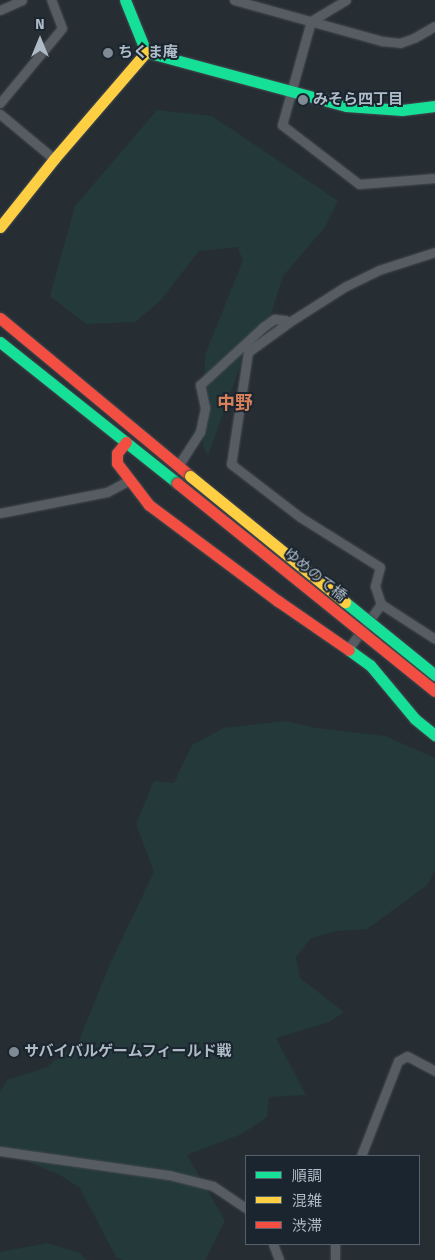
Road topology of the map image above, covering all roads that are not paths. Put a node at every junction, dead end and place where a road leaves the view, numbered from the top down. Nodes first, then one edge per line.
1 (22, 0) edge
2 (51, 0) edge
3 (125, 0) edge
4 (234, 0) edge
5 (346, 0) edge
6 (0, 10) edge
7 (310, 21) junction
8 (435, 26) edge
9 (146, 52) junction
10 (291, 91) junction
11 (0, 103) edge
12 (435, 106) edge
13 (0, 114) edge
14 (54, 159) junction
15 (435, 178) edge
16 (0, 227) edge
17 (435, 252) edge
18 (0, 318) edge
19 (288, 323) junction
20 (0, 342) edge
21 (126, 442) junction
22 (178, 466) junction
23 (128, 481) junction
24 (0, 513) edge
25 (381, 604) junction
26 (435, 639) edge
27 (348, 649) junction
28 (435, 675) edge
29 (435, 692) edge
30 (435, 735) edge
31 (435, 1071) edge
32 (0, 1152) edge
33 (361, 1155) edge
34 (245, 1207) edge
35 (273, 1245) edge
36 (335, 1245) edge
37 (278, 1260) edge
38 (334, 1260) edge

1 - 6 street
2 - 11 street
3 - 9 street
4 - 7 street
5 - 7 street
7 - 8 street
7 - 10 street
9 - 10 street
9 - 14 street
10 - 12 street
10 - 15 street
13 - 14 street
14 - 16 street
17 - 19 street
18 - 22 street, ゆめのて橋
19 - 22 street
19 - 25 street
20 - 21 street, ゆめのて橋
21 - 23 street
21 - 29 street, ゆめのて橋, bridge
22 - 28 street, ゆめのて橋, bridge
23 - 24 street
23 - 27 street
25 - 26 street
25 - 27 street
27 - 30 street
31 - 33 street
32 - 34 street
35 - 37 street
36 - 38 street

